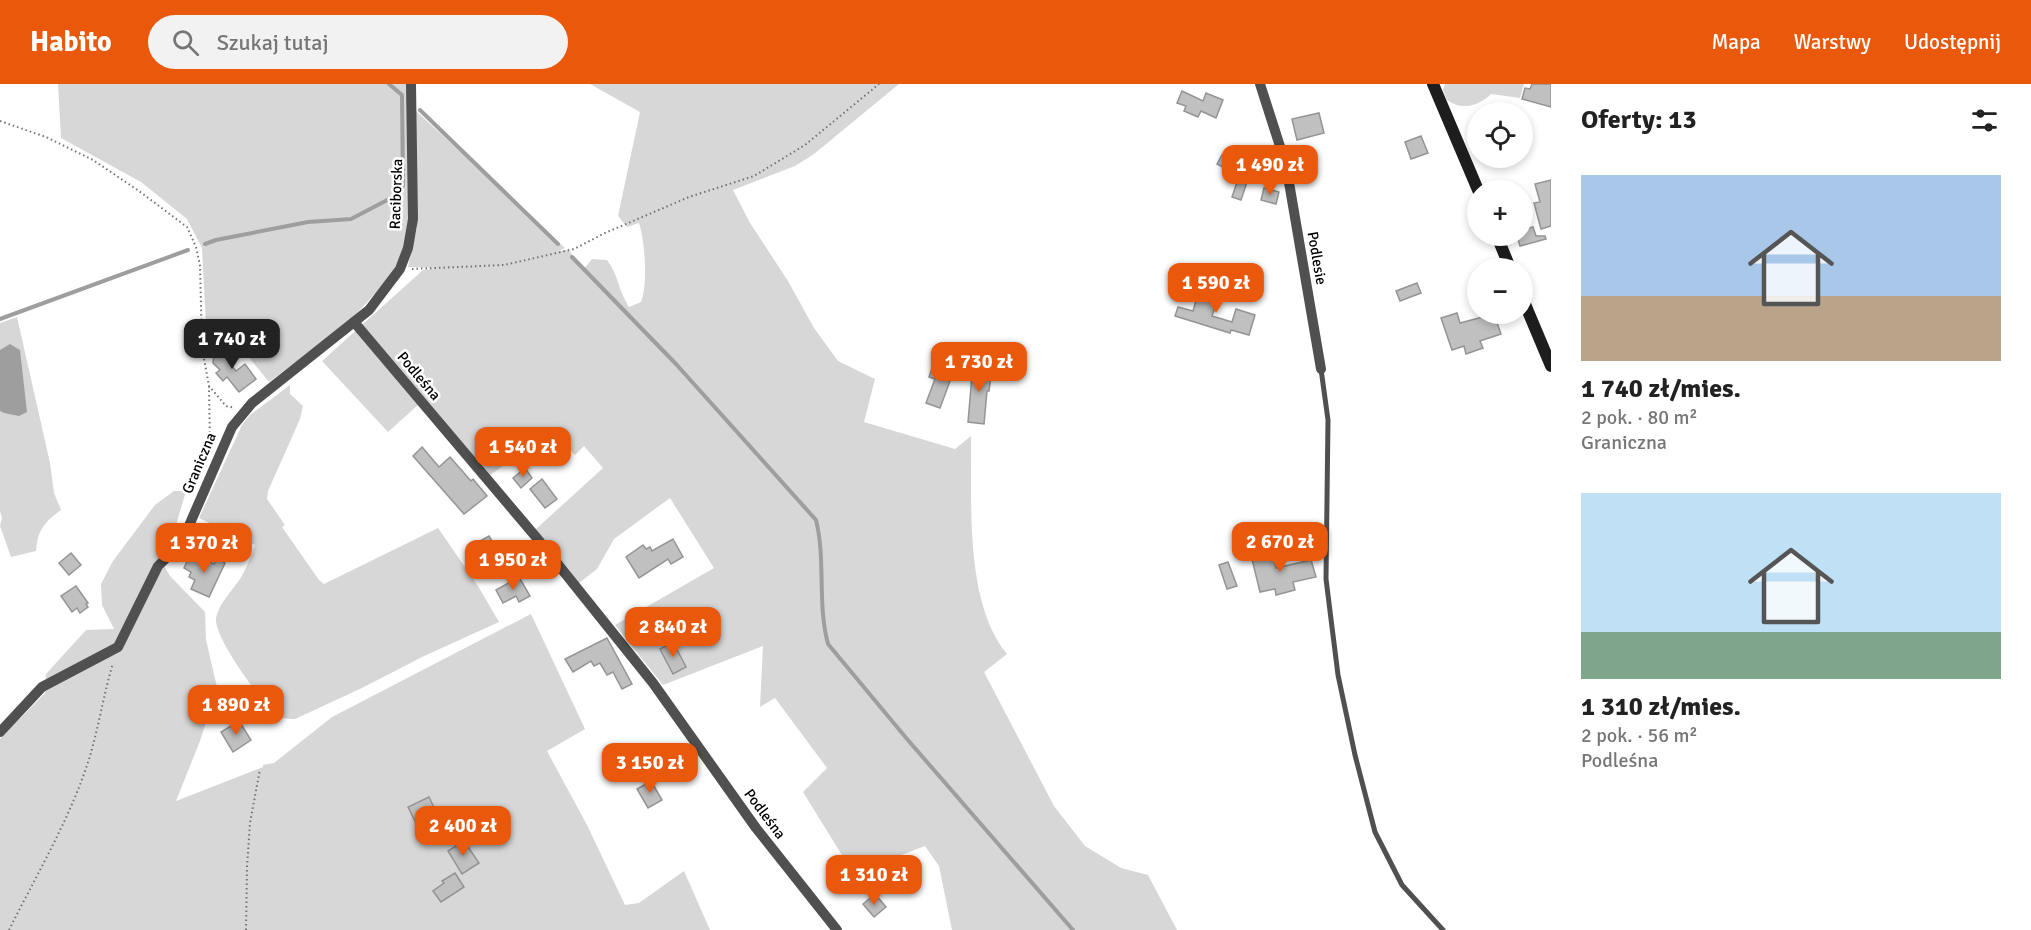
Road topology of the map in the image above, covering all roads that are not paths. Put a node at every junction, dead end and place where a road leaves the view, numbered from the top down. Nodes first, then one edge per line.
1 (411, 84) edge
2 (1260, 84) edge
3 (1433, 84) edge
4 (1474, 180) edge
5 (354, 322) junction
6 (1533, 323) edge
7 (1551, 366) edge
8 (1321, 369) joint
9 (0, 732) edge
10 (837, 930) edge
11 (1443, 930) edge

1 - 5 street, Raciborska
2 - 8 street, Podlesie
3 - 4 main road
5 - 9 street, Graniczna
5 - 10 street, Podleśna
6 - 7 main road
8 - 11 lane

